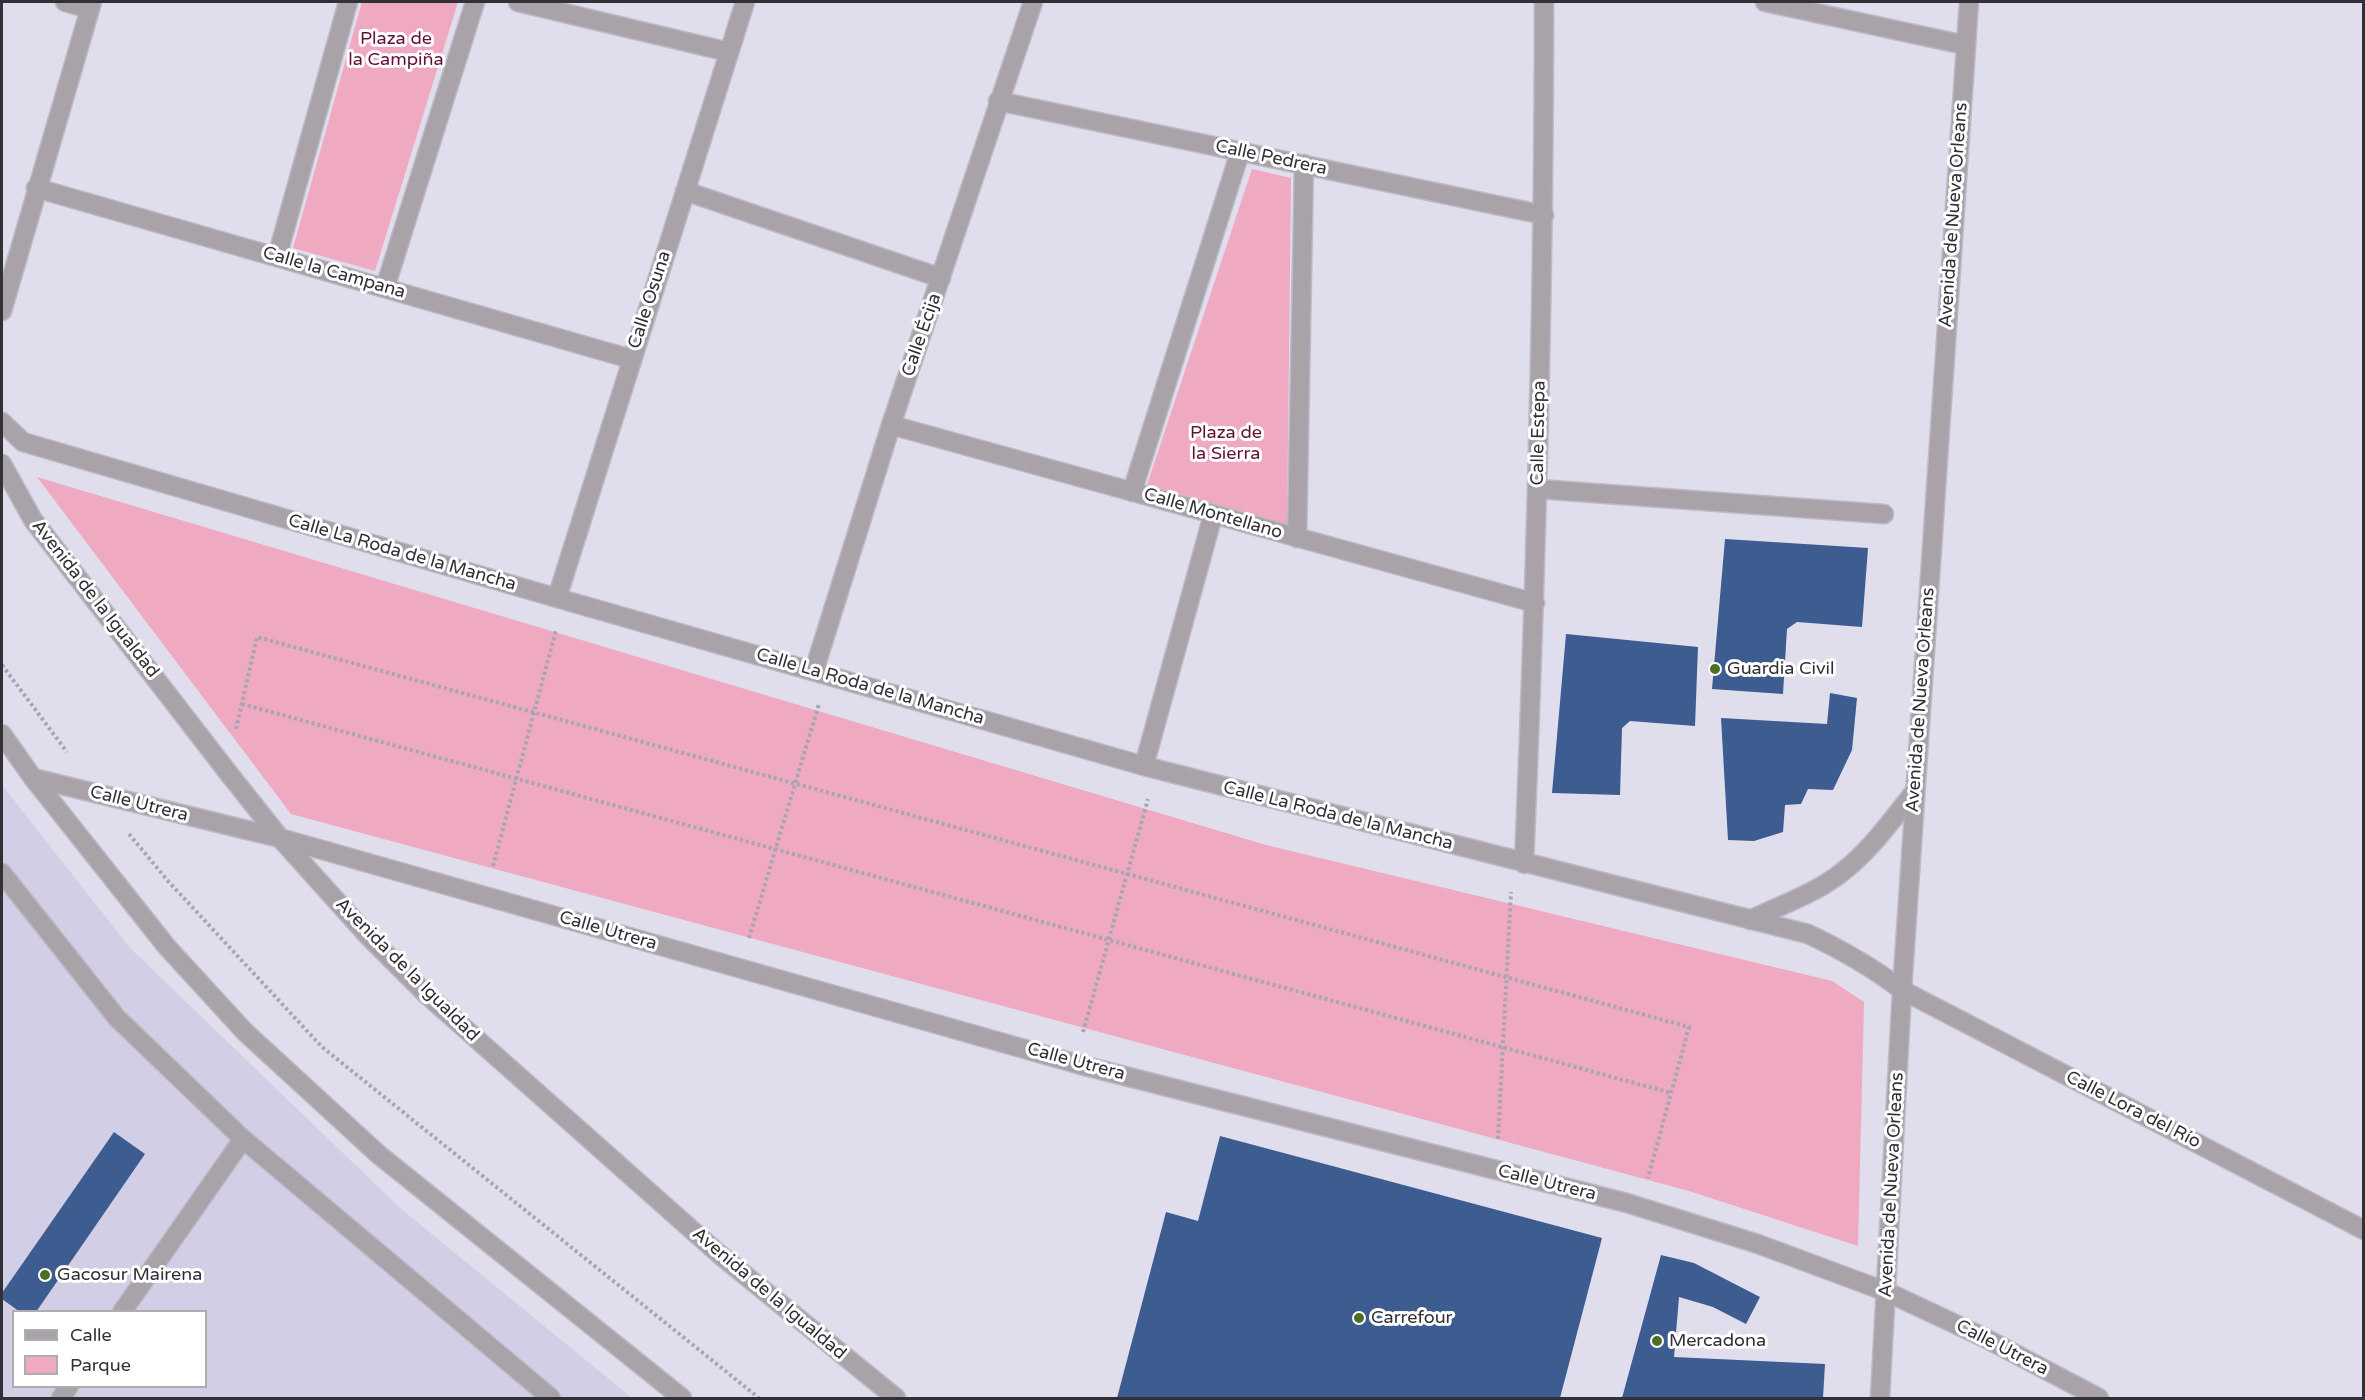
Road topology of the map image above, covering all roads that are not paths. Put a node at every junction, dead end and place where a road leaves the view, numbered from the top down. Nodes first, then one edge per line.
1 (64, 2) edge
2 (348, 2) edge
3 (475, 2) edge
4 (518, 2) edge
5 (745, 2) edge
6 (1033, 2) edge
7 (1544, 2) edge
8 (1765, 2) edge
9 (1969, 2) edge
10 (91, 5) edge
11 (1965, 45) junction
12 (729, 52) junction
13 (998, 100) junction
14 (1240, 152) junction
15 (1304, 164) junction
16 (36, 188) junction
17 (685, 191) junction
18 (1544, 215) junction
19 (277, 257) junction
20 (941, 278) junction
21 (385, 288) junction
22 (2, 311) edge
23 (631, 359) junction
24 (2, 422) edge
25 (891, 425) junction
26 (2, 464) edge
27 (1538, 489) junction
28 (1132, 492) junction
29 (1884, 514) dead end
30 (1214, 515) junction
31 (1298, 538) junction
32 (560, 599) junction
33 (1535, 603) junction
34 (821, 673) junction
35 (2, 734) edge
36 (1150, 768) junction
37 (33, 778) junction
38 (1915, 791) junction
39 (280, 838) junction
40 (1518, 862) junction
41 (2, 873) edge
42 (1750, 920) junction
43 (1902, 990) junction
44 (243, 1139) junction
45 (2364, 1230) edge
46 (1887, 1292) junction
47 (123, 1310) edge
48 (551, 1398) edge
49 (682, 1398) edge
50 (896, 1398) edge
51 (1880, 1398) edge
52 (2099, 1398) edge

1 - 10 street
2 - 19 street
3 - 21 street
4 - 12 street
5 - 12 street, Calle Osuna
6 - 13 street, Calle Écija
7 - 18 street, Calle Estepa
8 - 11 street
9 - 11 street, Avenida de Nueva Orleans
10 - 16 street
11 - 38 street, Avenida de Nueva Orleans
12 - 17 street, Calle Osuna
13 - 14 street, Calle Pedrera
13 - 20 street, Calle Écija
14 - 15 street, Calle Pedrera
14 - 28 street
15 - 18 street, Calle Pedrera
15 - 31 street
16 - 19 street, Calle la Campana
16 - 22 street
17 - 20 street
17 - 23 street, Calle Osuna
18 - 27 street, Calle Estepa
19 - 21 street, Calle la Campana
20 - 25 street, Calle Écija
21 - 23 street, Calle la Campana
23 - 32 street, Calle Osuna
24 - 32 street, Calle La Roda de la Mancha
25 - 28 street, Calle Montellano
25 - 34 street, Calle Écija
26 - 39 street, Avenida de la Igualdad
27 - 29 street
27 - 33 street, Calle Estepa
28 - 30 street, Calle Montellano
30 - 31 street, Calle Montellano
30 - 36 street
31 - 33 street, Calle Montellano
32 - 34 street, Calle La Roda de la Mancha
33 - 40 street, Calle Estepa
34 - 36 street, Calle La Roda de la Mancha
35 - 37 street
36 - 40 street, Calle La Roda de la Mancha
37 - 39 street, Calle Utrera
37 - 49 street
38 - 42 street
38 - 43 street, Avenida de Nueva Orleans
39 - 46 street, Calle Utrera
39 - 50 street, Avenida de la Igualdad
40 - 42 street, Calle La Roda de la Mancha
41 - 44 street
42 - 43 street, Calle Lora del Río
43 - 45 street, Calle Lora del Río
43 - 46 street, Avenida de Nueva Orleans
44 - 47 street
44 - 48 street
46 - 51 street, Avenida de Nueva Orleans
46 - 52 street, Calle Utrera

